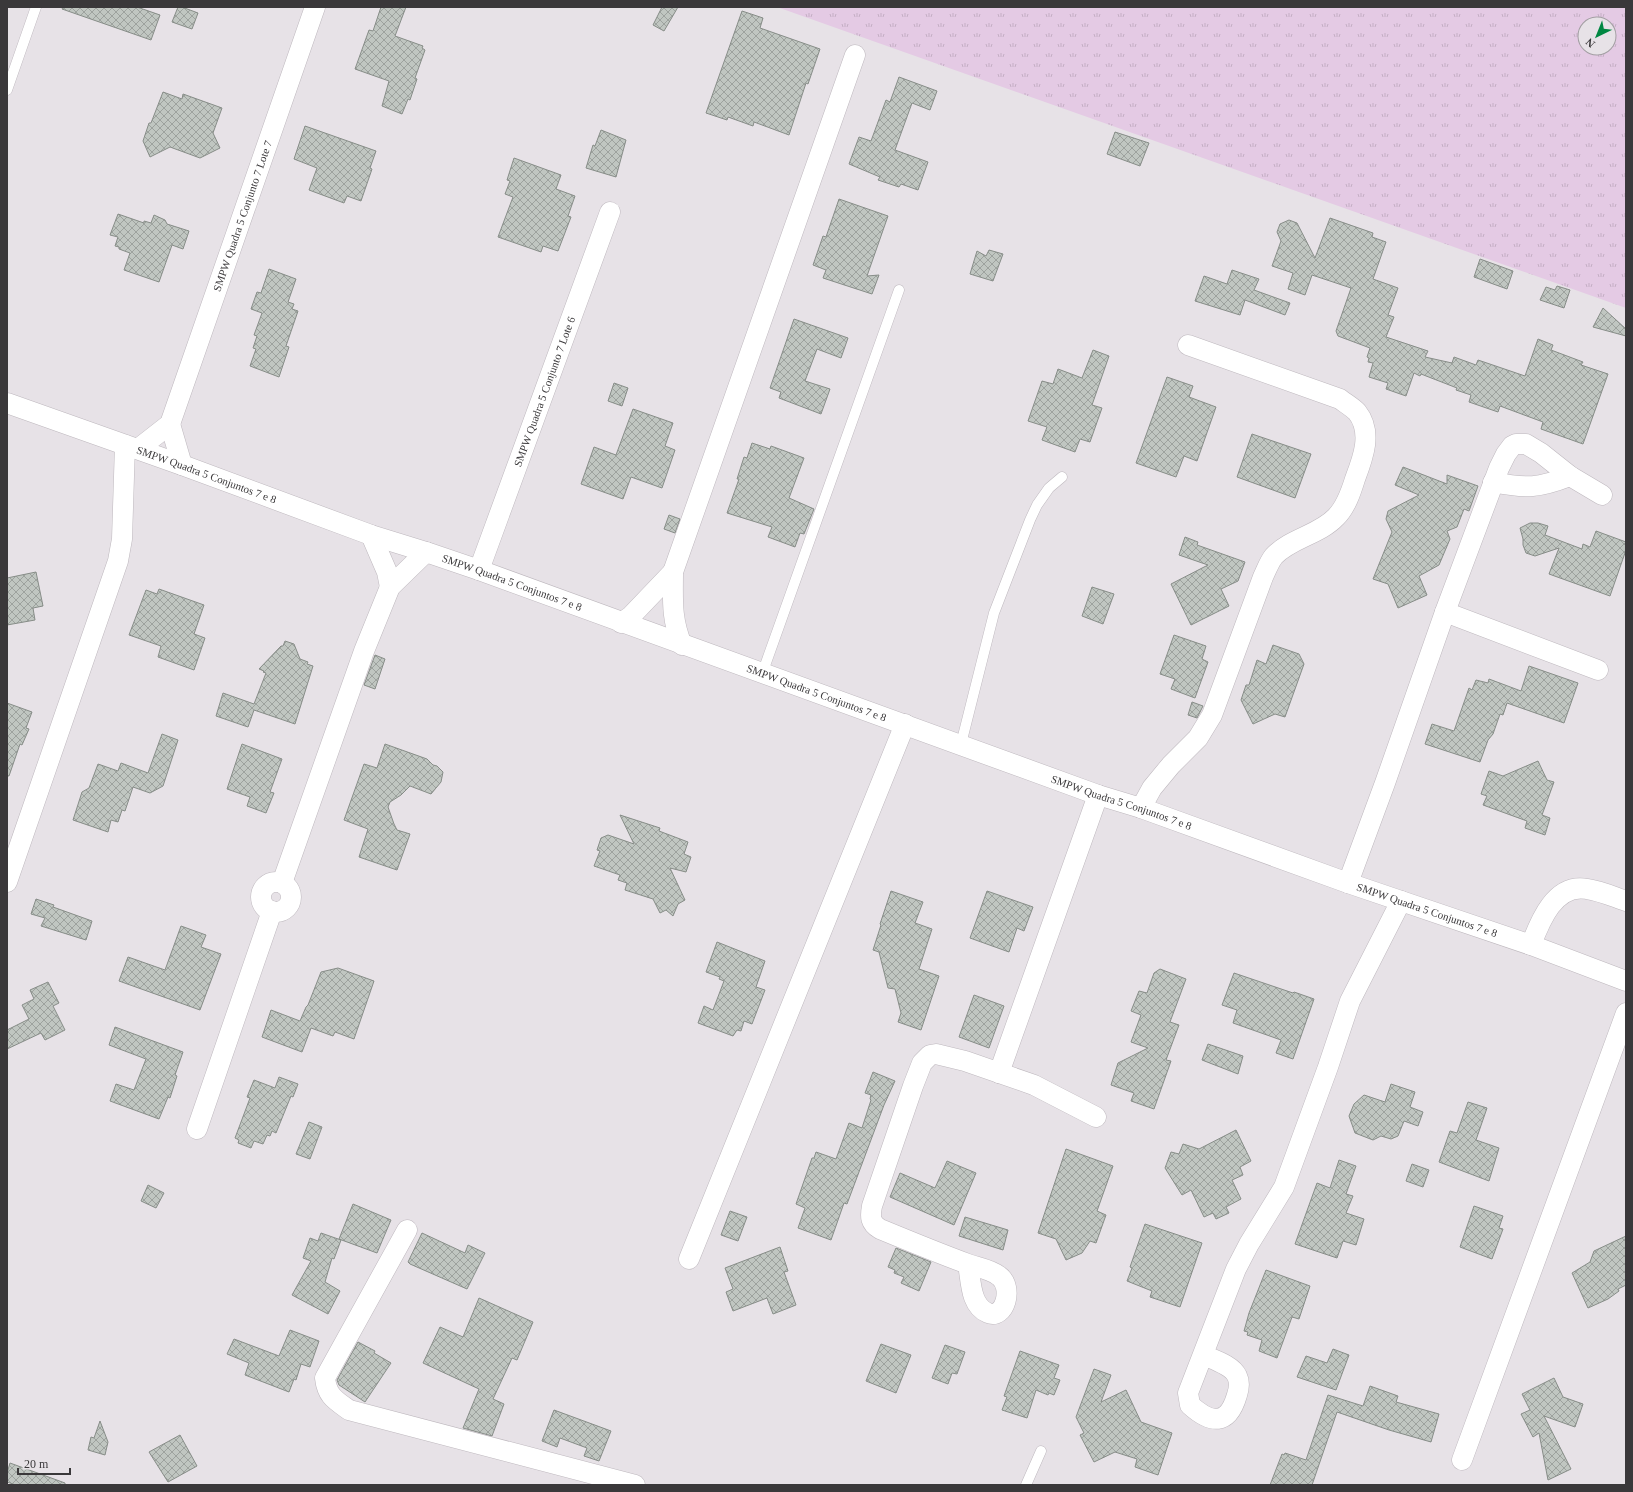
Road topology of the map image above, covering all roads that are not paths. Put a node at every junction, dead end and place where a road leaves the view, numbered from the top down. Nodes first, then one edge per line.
1 (36, 7) edge
2 (315, 7) edge
3 (855, 55) dead end
4 (7, 90) edge
5 (610, 212) dead end
6 (899, 290) dead end
7 (1188, 345) dead end
8 (7, 403) edge
9 (170, 424) junction
10 (131, 447) junction
11 (182, 465) junction
12 (1570, 476) junction
13 (1062, 477) dead end
14 (1493, 482) junction
15 (1602, 495) dead end
16 (371, 535) junction
17 (426, 552) junction
18 (479, 570) junction
19 (673, 572) junction
20 (390, 587) junction
21 (1445, 612) junction
22 (621, 623) junction
23 (682, 645) junction
24 (1598, 670) dead end
25 (762, 674) junction
26 (905, 724) junction
27 (961, 744) junction
28 (1098, 795) junction
29 (1141, 808) junction
30 (7, 882) edge
31 (1348, 883) junction
32 (1401, 901) junction
33 (1626, 901) edge
34 (1531, 945) junction
35 (1626, 981) edge
36 (1626, 1012) edge
37 (999, 1073) junction
38 (1096, 1117) dead end
39 (197, 1129) dead end
40 (407, 1230) dead end
41 (689, 1258) dead end
42 (968, 1264) dead end
43 (1203, 1355) dead end
44 (1041, 1451) dead end
45 (1462, 1460) dead end
46 (635, 1485) edge
47 (1026, 1485) edge

1 - 4 lane
2 - 9 street, SMPW Quadra 5 Conjunto 7 Lote 7
3 - 19 street
5 - 18 street, SMPW Quadra 5 Conjunto 7 Lote 6
6 - 25 lane
7 - 29 street
8 - 10 street, SMPW Quadra 5 Conjuntos 7 e 8
9 - 10 street
9 - 11 street
10 - 11 street, SMPW Quadra 5 Conjuntos 7 e 8
10 - 30 street
11 - 16 street, SMPW Quadra 5 Conjuntos 7 e 8
12 - 14 street
12 - 14 street
12 - 15 street
13 - 27 lane
14 - 21 street
16 - 17 street, SMPW Quadra 5 Conjuntos 7 e 8
16 - 20 street
17 - 18 street, SMPW Quadra 5 Conjuntos 7 e 8
17 - 20 street
18 - 22 street, SMPW Quadra 5 Conjuntos 7 e 8
19 - 22 street
19 - 23 street
20 - 39 street
21 - 24 street
21 - 31 street
22 - 23 street, SMPW Quadra 5 Conjuntos 7 e 8
23 - 25 street, SMPW Quadra 5 Conjuntos 7 e 8
25 - 26 street, SMPW Quadra 5 Conjuntos 7 e 8
26 - 27 street, SMPW Quadra 5 Conjuntos 7 e 8
26 - 41 street
27 - 28 street, SMPW Quadra 5 Conjuntos 7 e 8
28 - 29 street, SMPW Quadra 5 Conjuntos 7 e 8
28 - 37 street
29 - 31 street, SMPW Quadra 5 Conjuntos 7 e 8
31 - 32 street, SMPW Quadra 5 Conjuntos 7 e 8
32 - 34 street, SMPW Quadra 5 Conjuntos 7 e 8
32 - 43 street
33 - 34 street
34 - 35 street, SMPW Quadra 5 Conjuntos 7 e 8
36 - 45 street
37 - 38 street
37 - 42 street
40 - 46 street
44 - 47 lane

